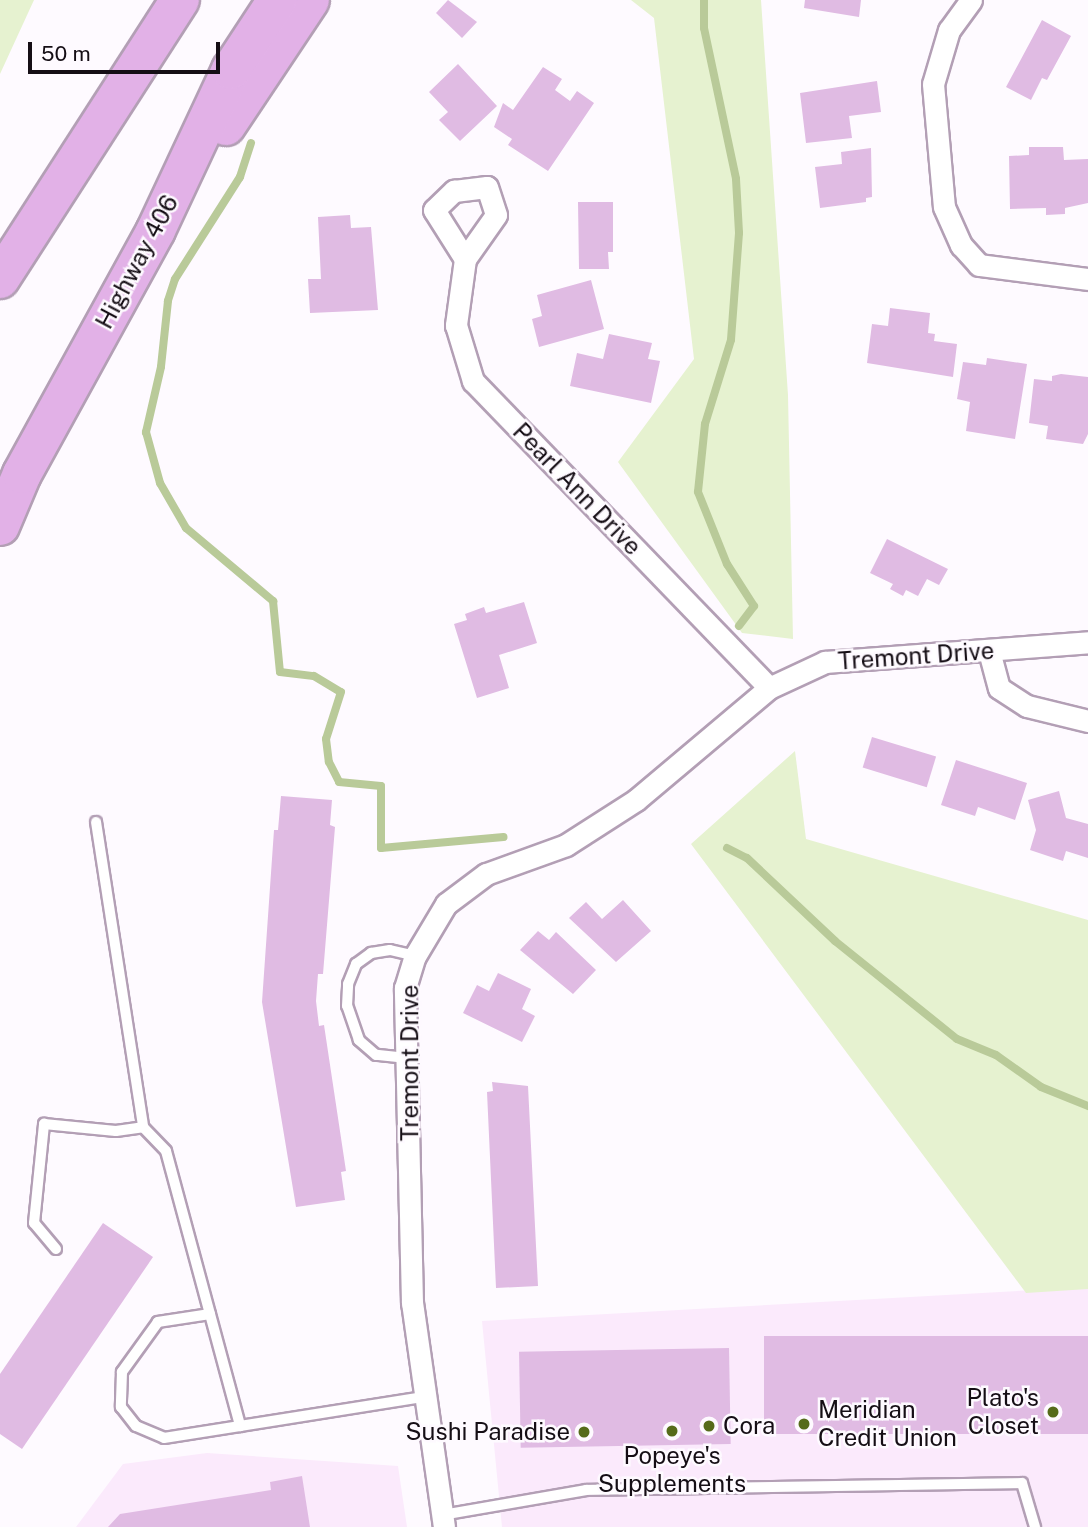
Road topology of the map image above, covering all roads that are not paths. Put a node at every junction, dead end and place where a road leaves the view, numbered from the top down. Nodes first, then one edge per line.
1 (160, 0) edge
2 (180, 0) edge
3 (277, 0) edge
4 (310, 0) edge
5 (971, 0) edge
6 (156, 230) junction
7 (465, 259) dead end
8 (0, 278) edge
9 (1088, 279) edge
10 (0, 526) edge
11 (1088, 642) edge
12 (989, 651) junction
13 (769, 688) junction
14 (1088, 721) edge
15 (96, 822) dead end
16 (415, 956) junction
17 (408, 1058) junction
18 (143, 1127) junction
19 (56, 1249) dead end
20 (210, 1314) junction
21 (424, 1397) junction
22 (240, 1426) junction
23 (443, 1521) edge
24 (1035, 1527) edge

1 - 8 highway
2 - 8 highway
3 - 6 highway, Highway 406
4 - 6 highway
5 - 9 street
6 - 10 highway, Highway 406
7 - 13 street, Pearl Ann Drive
11 - 12 street, Tremont Drive
12 - 13 street, Tremont Drive
12 - 14 street
13 - 16 street, Tremont Drive
15 - 18 lane
16 - 17 street, Tremont Drive
16 - 17 lane
17 - 21 street, Tremont Drive
18 - 19 lane
18 - 20 lane
20 - 22 lane
20 - 22 lane
21 - 22 lane
21 - 23 street, Tremont Drive
23 - 24 lane

